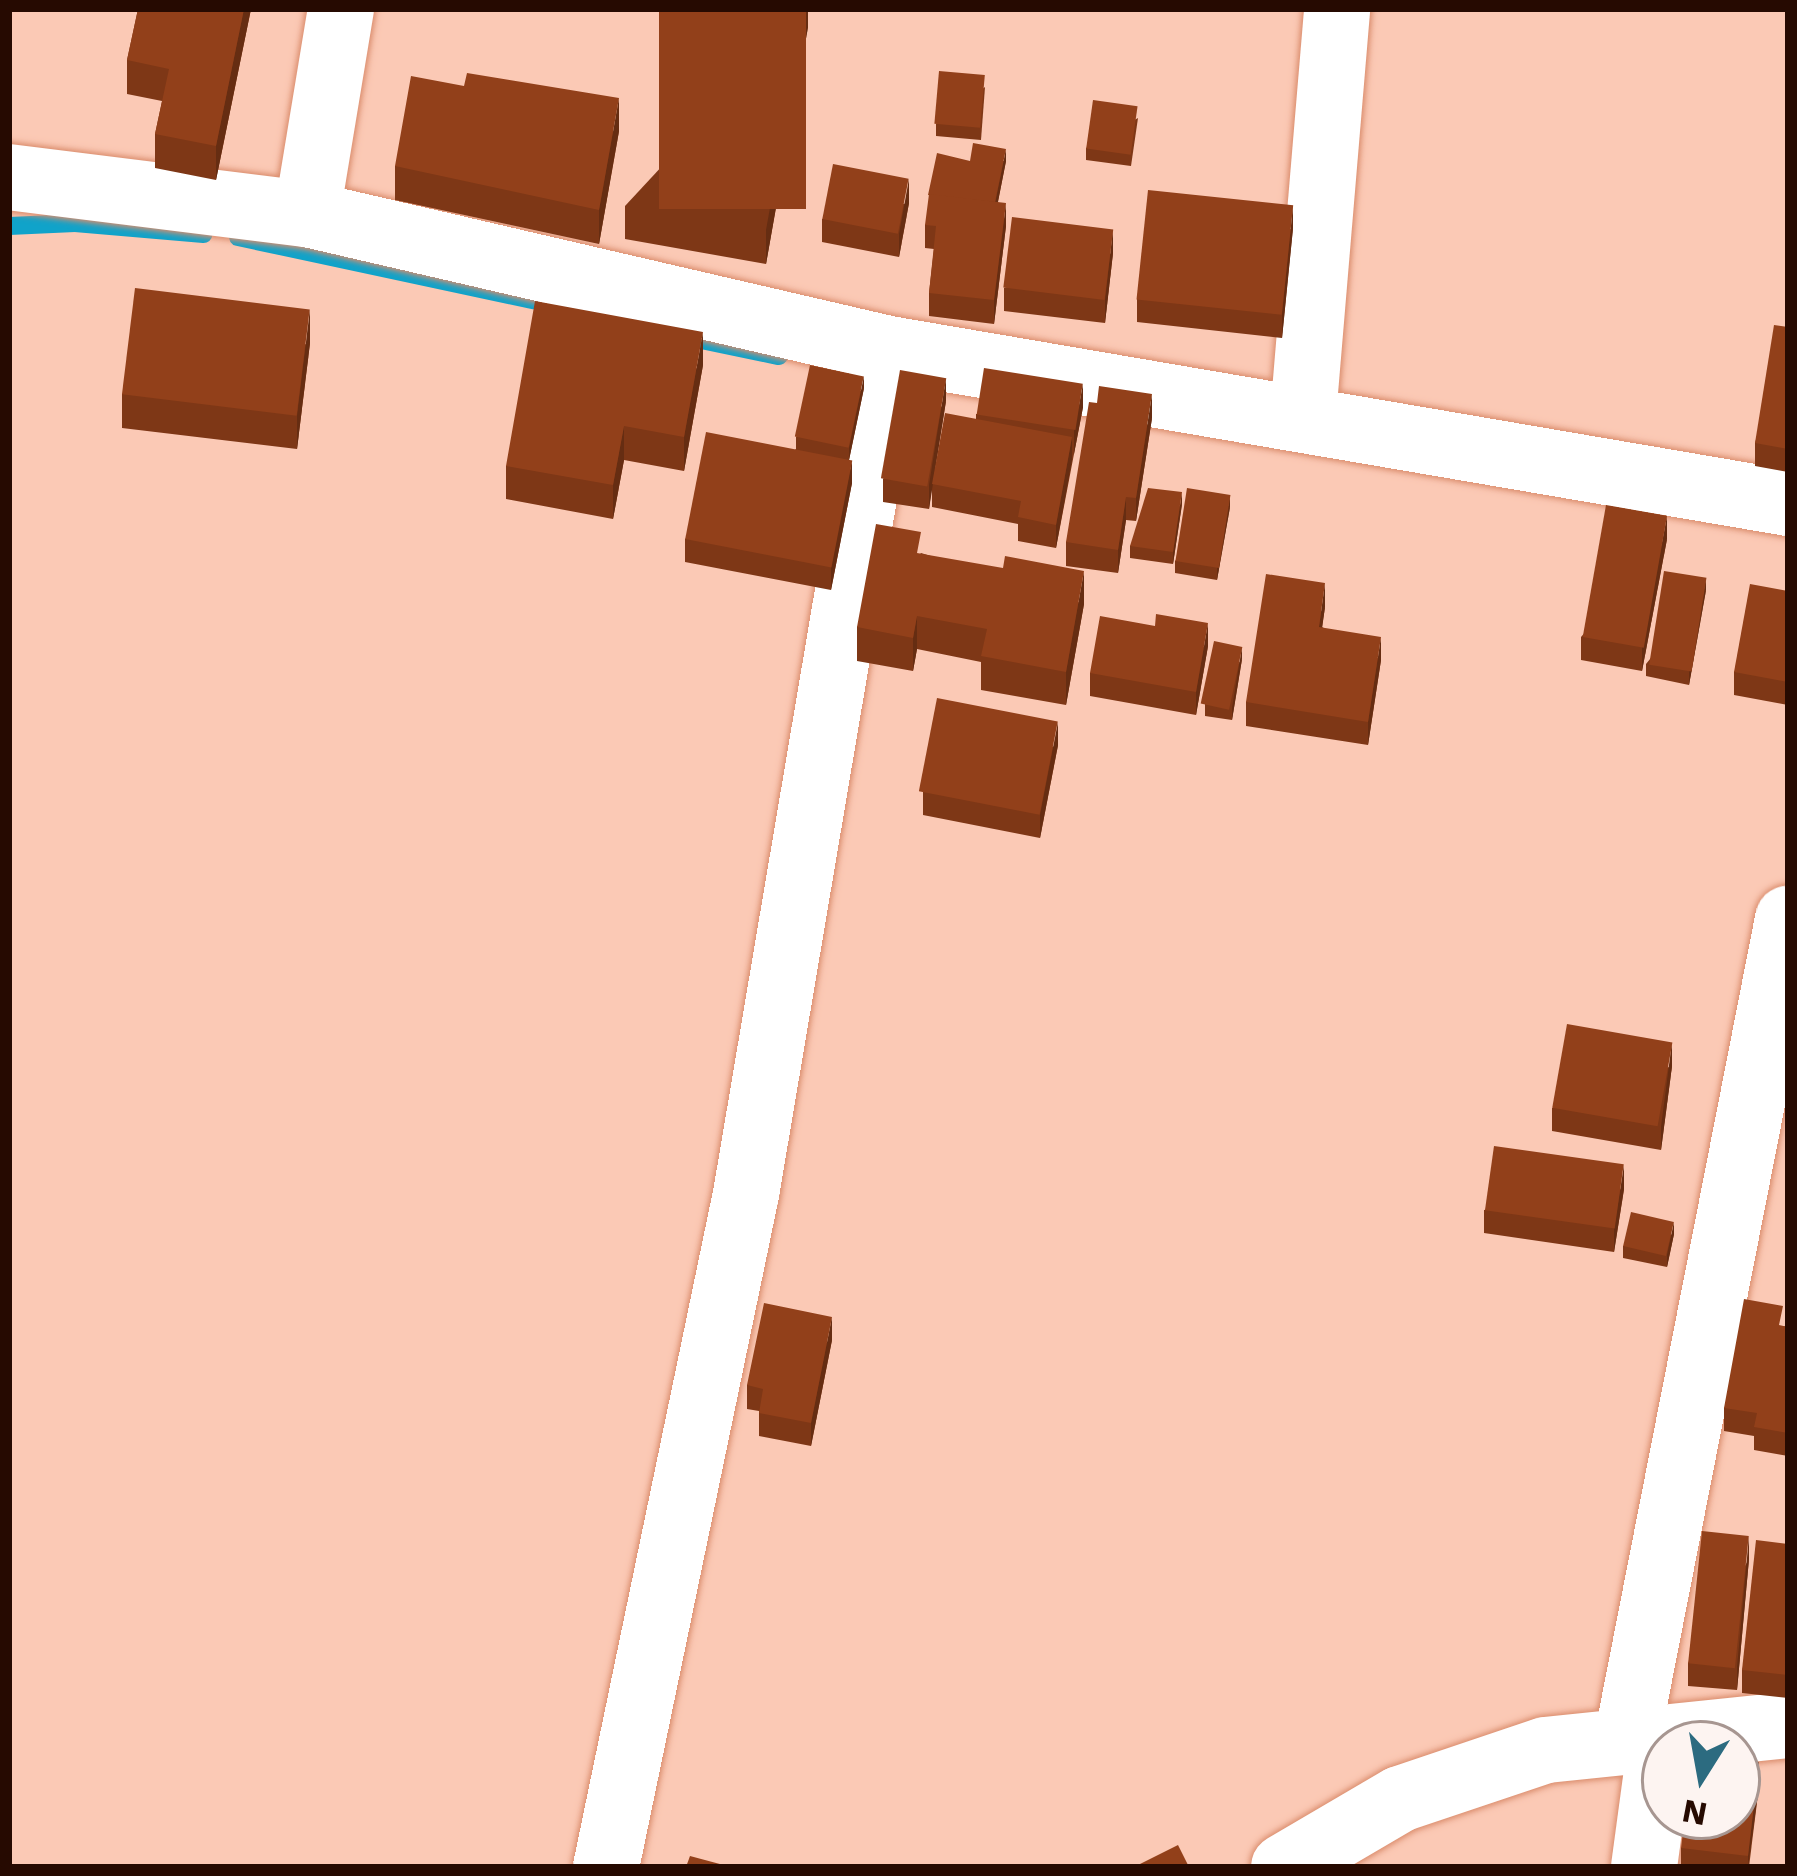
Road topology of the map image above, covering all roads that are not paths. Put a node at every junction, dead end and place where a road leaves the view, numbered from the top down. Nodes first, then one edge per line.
1 (341, 9) edge
2 (1337, 9) edge
3 (9, 177) edge
4 (307, 214) junction
5 (890, 349) junction
6 (1304, 416) junction
7 (1788, 502) edge
8 (1788, 920) edge
9 (1648, 1720) edge
10 (1641, 1740) edge
11 (606, 1867) edge
12 (1284, 1867) edge

1 - 4 street
2 - 6 street
3 - 4 street
4 - 5 street
5 - 6 street
5 - 11 street
6 - 7 street
8 - 9 street
10 - 12 street

